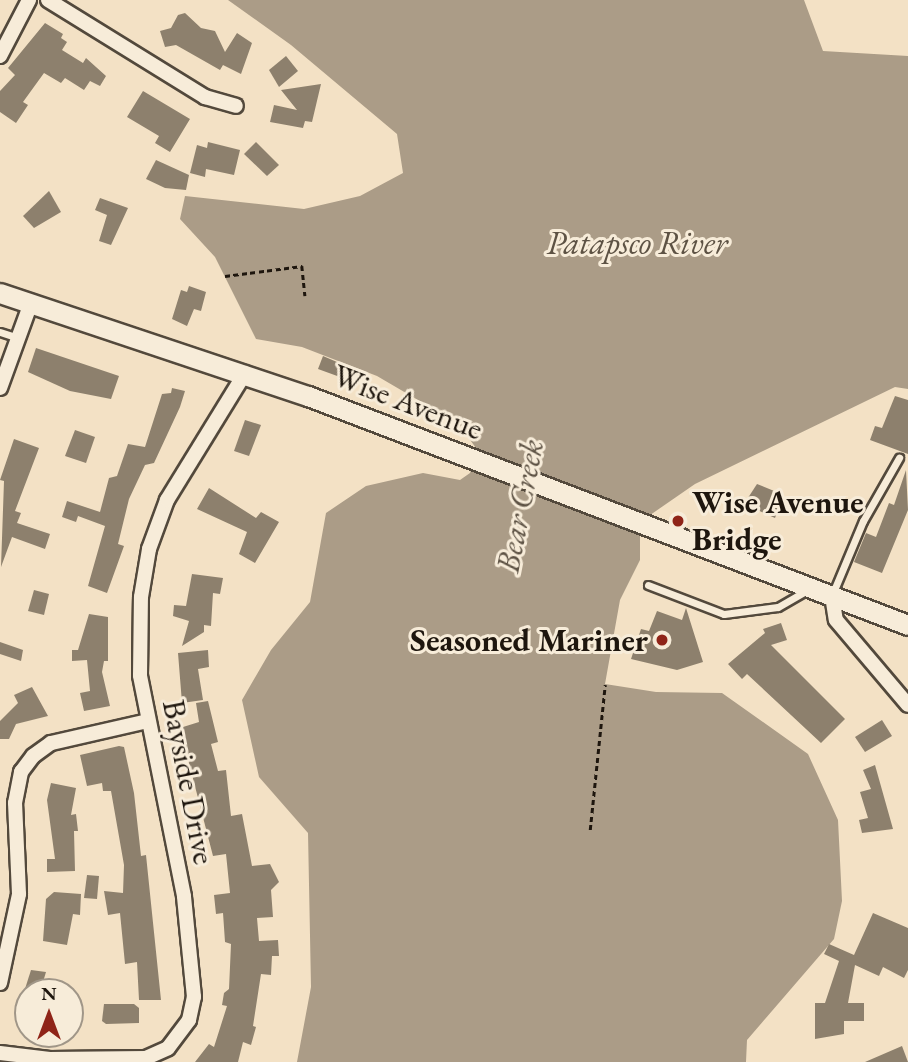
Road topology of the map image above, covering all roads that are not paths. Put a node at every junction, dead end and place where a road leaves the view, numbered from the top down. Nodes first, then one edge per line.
1 (29, 0) edge
2 (48, 0) edge
3 (0, 56) edge
4 (236, 106) dead end
5 (0, 293) edge
6 (31, 303) junction
7 (0, 332) edge
8 (18, 338) junction
9 (244, 373) junction
10 (0, 388) edge
11 (899, 458) dead end
12 (648, 585) dead end
13 (810, 588) junction
14 (832, 596) junction
15 (908, 625) edge
16 (908, 705) edge
17 (148, 720) junction
18 (0, 983) edge
19 (0, 1053) edge

1 - 3 street
2 - 4 street
5 - 6 main road, Wise Avenue
6 - 8 street
6 - 9 main road, Wise Avenue
7 - 8 lane
8 - 10 street
9 - 13 main road, Wise Avenue
9 - 17 street, Bayside Drive
11 - 14 lane
12 - 13 lane
13 - 14 main road, Wise Avenue
14 - 15 main road, Wise Avenue
14 - 16 street
17 - 18 street
17 - 19 street, Bayside Drive

